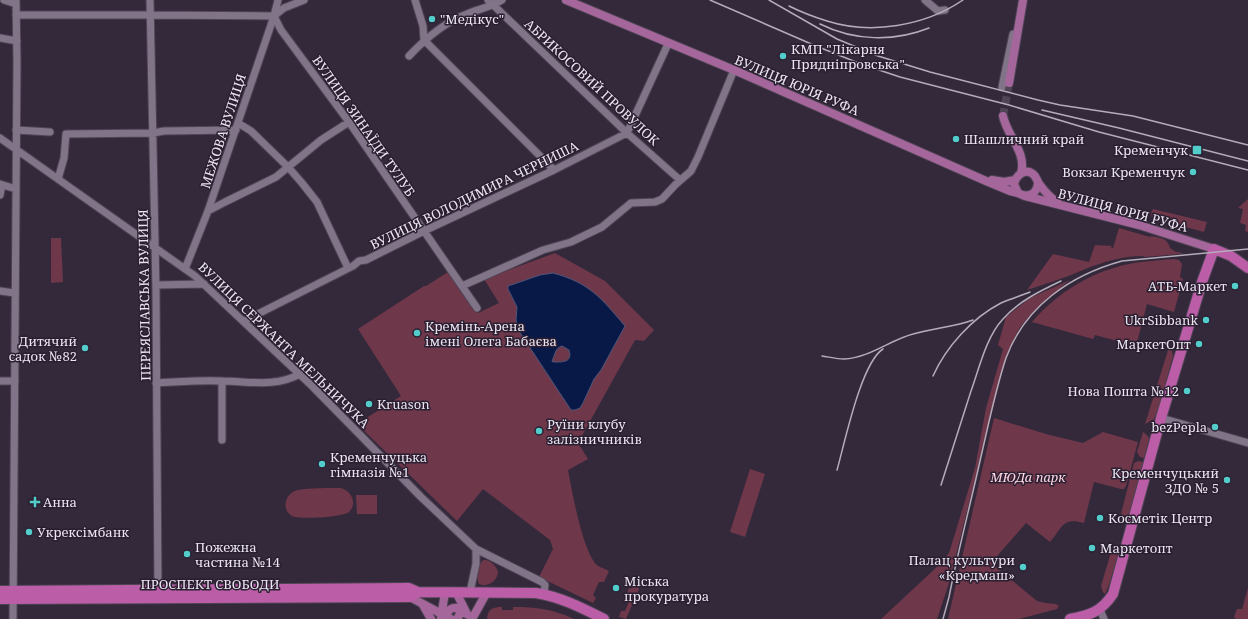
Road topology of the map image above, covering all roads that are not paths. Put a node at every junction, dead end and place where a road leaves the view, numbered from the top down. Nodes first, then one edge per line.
1 (4, 0) edge
2 (150, 0) edge
3 (278, 0) edge
4 (304, 0) edge
5 (414, 0) edge
6 (502, 0) edge
7 (566, 0) edge
8 (925, 0) edge
9 (1019, 0) edge
10 (1023, 0) edge
11 (16, 2) edge
12 (491, 3) edge
13 (945, 10) dead end
14 (16, 15) junction
15 (150, 15) junction
16 (274, 16) junction
17 (0, 38) edge
18 (424, 40) junction
19 (16, 41) junction
20 (668, 44) junction
21 (409, 56) dead end
22 (734, 70) junction
23 (1005, 85) joint
24 (1003, 116) tunnel mouth
25 (349, 122) junction
26 (237, 126) junction
27 (16, 130) junction
28 (50, 132) dead end
29 (153, 133) junction
30 (627, 133) junction
31 (0, 138) edge
32 (1017, 147) junction
33 (16, 149) junction
34 (288, 167) junction
35 (554, 170) junction
36 (1021, 173) junction
37 (1033, 174) junction
38 (976, 177) junction
39 (58, 179) junction
40 (680, 180) junction
41 (1015, 180) junction
42 (1038, 183) junction
43 (1, 184) edge
44 (16, 189) junction
45 (1022, 194) junction
46 (0, 195) edge
47 (1060, 205) junction
48 (208, 212) junction
49 (424, 231) junction
50 (155, 247) junction
51 (1214, 249) junction
52 (185, 268) junction
53 (348, 268) junction
54 (1248, 268) edge
55 (204, 284) junction
56 (156, 285) junction
57 (462, 286) junction
58 (0, 291) edge
59 (16, 293) junction
60 (477, 308) dead end
61 (244, 321) junction
62 (300, 374) junction
63 (0, 381) edge
64 (15, 381) junction
65 (222, 381) junction
66 (156, 383) junction
67 (1161, 418) junction
68 (222, 440) dead end
69 (1248, 443) edge
70 (476, 549) junction
71 (0, 591) edge
72 (445, 592) junction
73 (456, 592) junction
74 (470, 592) junction
75 (487, 592) junction
76 (158, 594) junction
77 (544, 594) junction
78 (12, 595) junction
79 (416, 597) junction
80 (0, 599) edge
81 (459, 610) junction
82 (1102, 614) edge
83 (446, 617) edge
84 (470, 618) edge
85 (13, 619) edge
86 (431, 619) edge
87 (457, 619) edge
88 (604, 619) edge
89 (1070, 619) edge

1 - 11 street
2 - 15 street, ПЕРЕЯСЛАВСЬКА ВУЛИЦЯ
3 - 16 street, МЕЖОВА ВУЛИЦЯ
4 - 16 street
5 - 18 street
6 - 12 street
7 - 20 main road, ВУЛИЦЯ ЮРІЯ РУФА
8 - 13 street
9 - 23 street
10 - 23 main road
11 - 14 street
12 - 18 street
12 - 30 street, АБРИКОСОВИЙ ПРОВУЛОК
14 - 15 street
14 - 19 street
15 - 16 street
15 - 29 street, ПЕРЕЯСЛАВСЬКА ВУЛИЦЯ
16 - 25 street, ВУЛИЦЯ ЗИНАЇДИ ТУЛУБ
16 - 26 street, МЕЖОВА ВУЛИЦЯ
17 - 19 street
18 - 21 street
18 - 35 street
19 - 27 street
20 - 22 main road, ВУЛИЦЯ ЮРІЯ РУФА
20 - 30 street
22 - 38 main road, ВУЛИЦЯ ЮРІЯ РУФА
22 - 40 street
24 - 32 main road
25 - 34 street
25 - 49 street, ВУЛИЦЯ ЗИНАЇДИ ТУЛУБ
26 - 29 street
26 - 34 street
26 - 48 street, МЕЖОВА ВУЛИЦЯ
27 - 28 street
27 - 33 street
29 - 39 street
29 - 50 street, ПЕРЕЯСЛАВСЬКА ВУЛИЦЯ
30 - 35 street, ВУЛИЦЯ ВОЛОДИМИРА ЧЕРНИША
30 - 40 street, АБРИКОСОВИЙ ПРОВУЛОК
31 - 33 street, ВУЛИЦЯ СЕРЖАНТА МЕЛЬНИЧУКА
32 - 36 main road
32 - 37 main road
33 - 39 street, ВУЛИЦЯ СЕРЖАНТА МЕЛЬНИЧУКА
33 - 44 street
34 - 48 street
34 - 53 street
35 - 49 street, ВУЛИЦЯ ВОЛОДИМИРА ЧЕРНИША
36 - 37 main road
36 - 41 main road
37 - 42 main road
38 - 41 main road
38 - 45 main road, ВУЛИЦЯ ЮРІЯ РУФА
39 - 50 street, ВУЛИЦЯ СЕРЖАНТА МЕЛЬНИЧУКА
40 - 57 street
41 - 45 main road
42 - 45 main road
42 - 47 main road
43 - 44 street
43 - 46 street
44 - 59 street
45 - 47 main road, ВУЛИЦЯ ЮРІЯ РУФА
47 - 51 main road, ВУЛИЦЯ ЮРІЯ РУФА
48 - 52 street, МЕЖОВА ВУЛИЦЯ
49 - 53 street, ВУЛИЦЯ ВОЛОДИМИРА ЧЕРНИША
49 - 57 street, ВУЛИЦЯ ЗИНАЇДИ ТУЛУБ
50 - 52 street, ВУЛИЦЯ СЕРЖАНТА МЕЛЬНИЧУКА
50 - 56 street, ПЕРЕЯСЛАВСЬКА ВУЛИЦЯ
51 - 54 highway
51 - 67 highway
52 - 55 street, ВУЛИЦЯ СЕРЖАНТА МЕЛЬНИЧУКА
53 - 61 street, ВУЛИЦЯ ВОЛОДИМИРА ЧЕРНИША
55 - 56 street
55 - 61 street, ВУЛИЦЯ СЕРЖАНТА МЕЛЬНИЧУКА
56 - 66 street, ПЕРЕЯСЛАВСЬКА ВУЛИЦЯ
57 - 60 street, ВУЛИЦЯ ЗИНАЇДИ ТУЛУБ
58 - 59 street
59 - 64 street
61 - 62 street, ВУЛИЦЯ СЕРЖАНТА МЕЛЬНИЧУКА
62 - 65 street
62 - 70 street, ВУЛИЦЯ СЕРЖАНТА МЕЛЬНИЧУКА
63 - 64 street
64 - 78 street
65 - 66 street
65 - 68 street
66 - 76 street, ПЕРЕЯСЛАВСЬКА ВУЛИЦЯ
67 - 69 street
67 - 82 highway
70 - 74 street
70 - 77 street, ВУЛИЦЯ СЕРЖАНТА МЕЛЬНИЧУКА
71 - 78 highway, ПРОСПЕКТ СВОБОДИ
72 - 73 highway, ПРОСПЕКТ СВОБОДИ
72 - 79 highway, ПРОСПЕКТ СВОБОДИ
72 - 83 main road
73 - 74 highway, ПРОСПЕКТ СВОБОДИ
73 - 84 main road
74 - 75 highway, ПРОСПЕКТ СВОБОДИ
75 - 77 highway, ПРОСПЕКТ СВОБОДИ
75 - 84 main road
76 - 78 highway, ПРОСПЕКТ СВОБОДИ
76 - 79 highway, ПРОСПЕКТ СВОБОДИ
77 - 88 highway, ПРОСПЕКТ СВОБОДИ
78 - 80 highway, ПРОСПЕКТ СВОБОДИ
78 - 85 street
79 - 83 main road
79 - 86 main road
81 - 83 main road
81 - 84 main road
81 - 87 main road
82 - 89 highway

